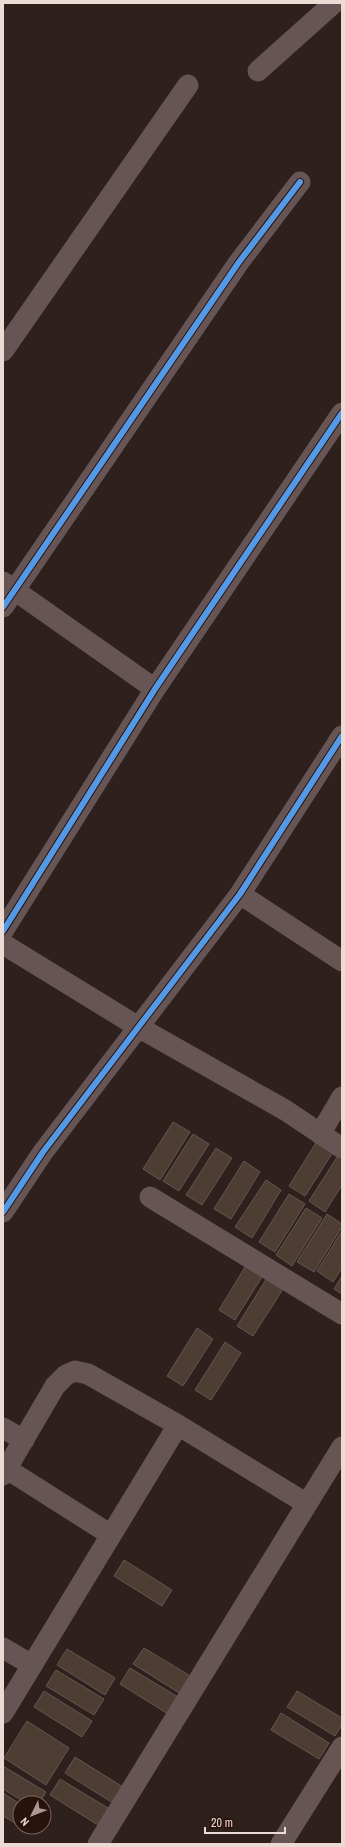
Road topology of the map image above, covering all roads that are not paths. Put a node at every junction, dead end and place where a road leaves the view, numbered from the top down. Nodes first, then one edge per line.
1 (334, 3) edge
2 (258, 70) dead end
3 (188, 85) dead end
4 (300, 182) dead end
5 (3, 352) edge
6 (342, 413) edge
7 (9, 586) edge
8 (3, 607) edge
9 (155, 689) junction
10 (342, 736) edge
11 (240, 894) junction
12 (3, 931) edge
13 (3, 944) edge
14 (342, 961) edge
15 (140, 1028) junction
16 (342, 1097) edge
17 (320, 1134) junction
18 (342, 1148) edge
19 (150, 1197) dead end
20 (3, 1212) edge
21 (342, 1314) edge
22 (178, 1425) junction
23 (3, 1428) edge
24 (24, 1440) junction
25 (342, 1447) edge
26 (5, 1472) edge
27 (307, 1504) junction
28 (111, 1535) junction
29 (3, 1648) edge
30 (32, 1665) junction
31 (3, 1713) edge
32 (342, 1748) edge
33 (98, 1844) edge
34 (281, 1844) edge

1 - 2 street
3 - 5 street
4 - 7 street
6 - 9 street
7 - 8 street
7 - 9 street
9 - 12 street
10 - 11 street
11 - 14 street
11 - 15 street
13 - 15 street
15 - 17 street
15 - 20 street
16 - 17 street
17 - 18 street
19 - 21 street
22 - 24 street
22 - 27 street
22 - 28 street
23 - 24 street
24 - 26 street
25 - 27 street
26 - 28 street
27 - 33 street
28 - 30 street
29 - 30 street
30 - 31 street
32 - 34 street

